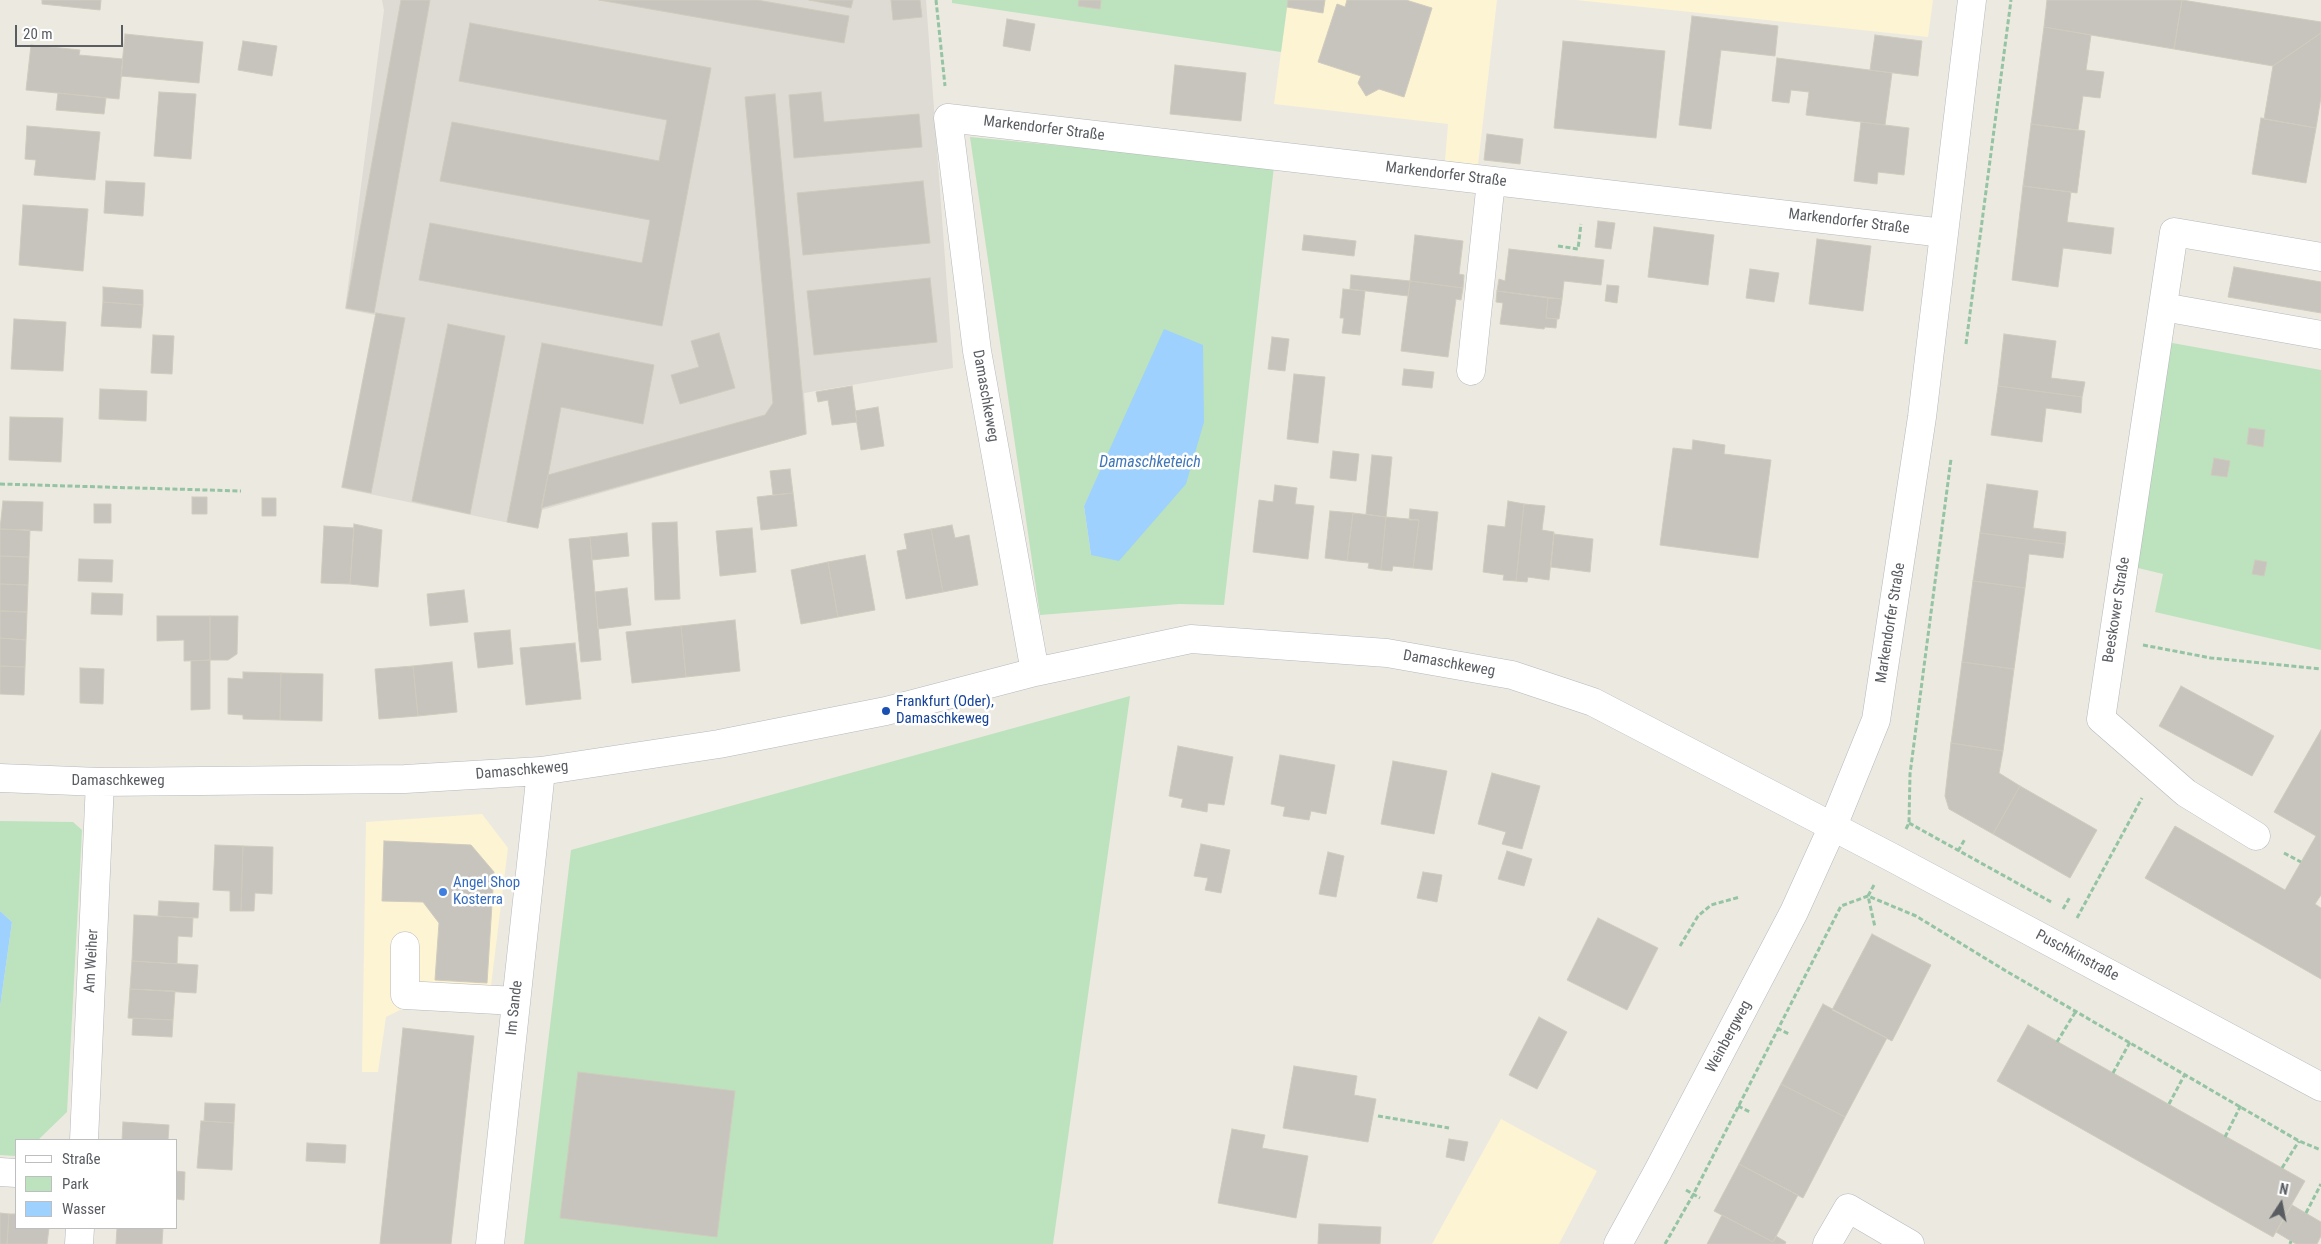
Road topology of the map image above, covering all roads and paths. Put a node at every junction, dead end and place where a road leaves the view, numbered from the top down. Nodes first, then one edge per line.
1 (936, 0) edge
2 (1972, 0) edge
3 (948, 118) junction
4 (1491, 181) junction
5 (1585, 191) junction
6 (1944, 233) junction
7 (1558, 246) dead end
8 (2321, 257) edge
9 (2163, 307) junction
10 (2321, 335) edge
11 (1471, 371) dead end
12 (0, 484) edge
13 (241, 491) dead end
14 (2113, 639) junction
15 (2321, 669) edge
16 (1035, 672) junction
17 (2158, 769) junction
18 (541, 771) junction
19 (0, 778) edge
20 (100, 782) junction
21 (1833, 826) junction
22 (2256, 836) dead end
23 (1965, 839) dead end
24 (1958, 851) dead end
25 (1891, 856) junction
26 (1868, 896) junction
27 (1740, 897) dead end
28 (2070, 897) dead end
29 (2063, 910) dead end
30 (2077, 918) dead end
31 (1876, 927) dead end
32 (405, 946) dead end
33 (1680, 946) dead end
34 (516, 1001) junction
35 (2076, 1010) junction
36 (1777, 1028) junction
37 (1789, 1034) dead end
38 (2057, 1042) dead end
39 (2130, 1042) junction
40 (2113, 1073) dead end
41 (2185, 1074) junction
42 (2321, 1087) edge
43 (2169, 1104) dead end
44 (1738, 1106) junction
45 (2241, 1106) junction
46 (1750, 1112) dead end
47 (1378, 1116) dead end
48 (1449, 1128) dead end
49 (2225, 1136) dead end
50 (84, 1139) edge
51 (2299, 1140) junction
52 (2321, 1150) edge
53 (2282, 1168) dead end
54 (0, 1172) edge
55 (15, 1173) edge
56 (2321, 1184) edge
57 (2306, 1213) dead end
58 (80, 1229) edge
59 (79, 1244) edge
60 (490, 1244) edge
61 (1618, 1244) edge
62 (1665, 1244) edge
63 (1827, 1244) edge
64 (1910, 1244) edge

1 - 3 path
2 - 6 street, Markendorfer Straße
3 - 4 street, Markendorfer Straße
3 - 16 street, Damaschkeweg
4 - 5 street, Markendorfer Straße
4 - 11 street
5 - 6 street, Markendorfer Straße
5 - 7 path
6 - 21 street, Markendorfer Straße
8 - 9 street, Beeskower Straße
9 - 10 street
9 - 14 street, Beeskower Straße
12 - 13 path
14 - 15 path
14 - 17 street, Beeskower Straße
16 - 18 street, Damaschkeweg
16 - 21 street, Damaschkeweg
17 - 22 street, Beeskower Straße
17 - 30 path
18 - 20 street, Damaschkeweg
18 - 34 street, Im Sande
19 - 20 street, Damaschkeweg
20 - 50 street, Am Weiher
21 - 25 street, Puschkinstraße
21 - 61 street, Weinbergweg
23 - 24 path
25 - 26 path
25 - 42 street, Puschkinstraße
26 - 31 path
26 - 35 path
26 - 36 path
27 - 33 path
28 - 29 path
32 - 34 street
34 - 60 street, Im Sande
35 - 38 path
35 - 39 path
36 - 37 path
36 - 44 path
39 - 40 path
39 - 41 path
41 - 43 path
41 - 45 path
44 - 46 path
44 - 62 path
45 - 49 path
45 - 51 path
47 - 48 path
51 - 52 path
51 - 53 path
54 - 55 street
56 - 57 path
58 - 59 street
63 - 64 street

